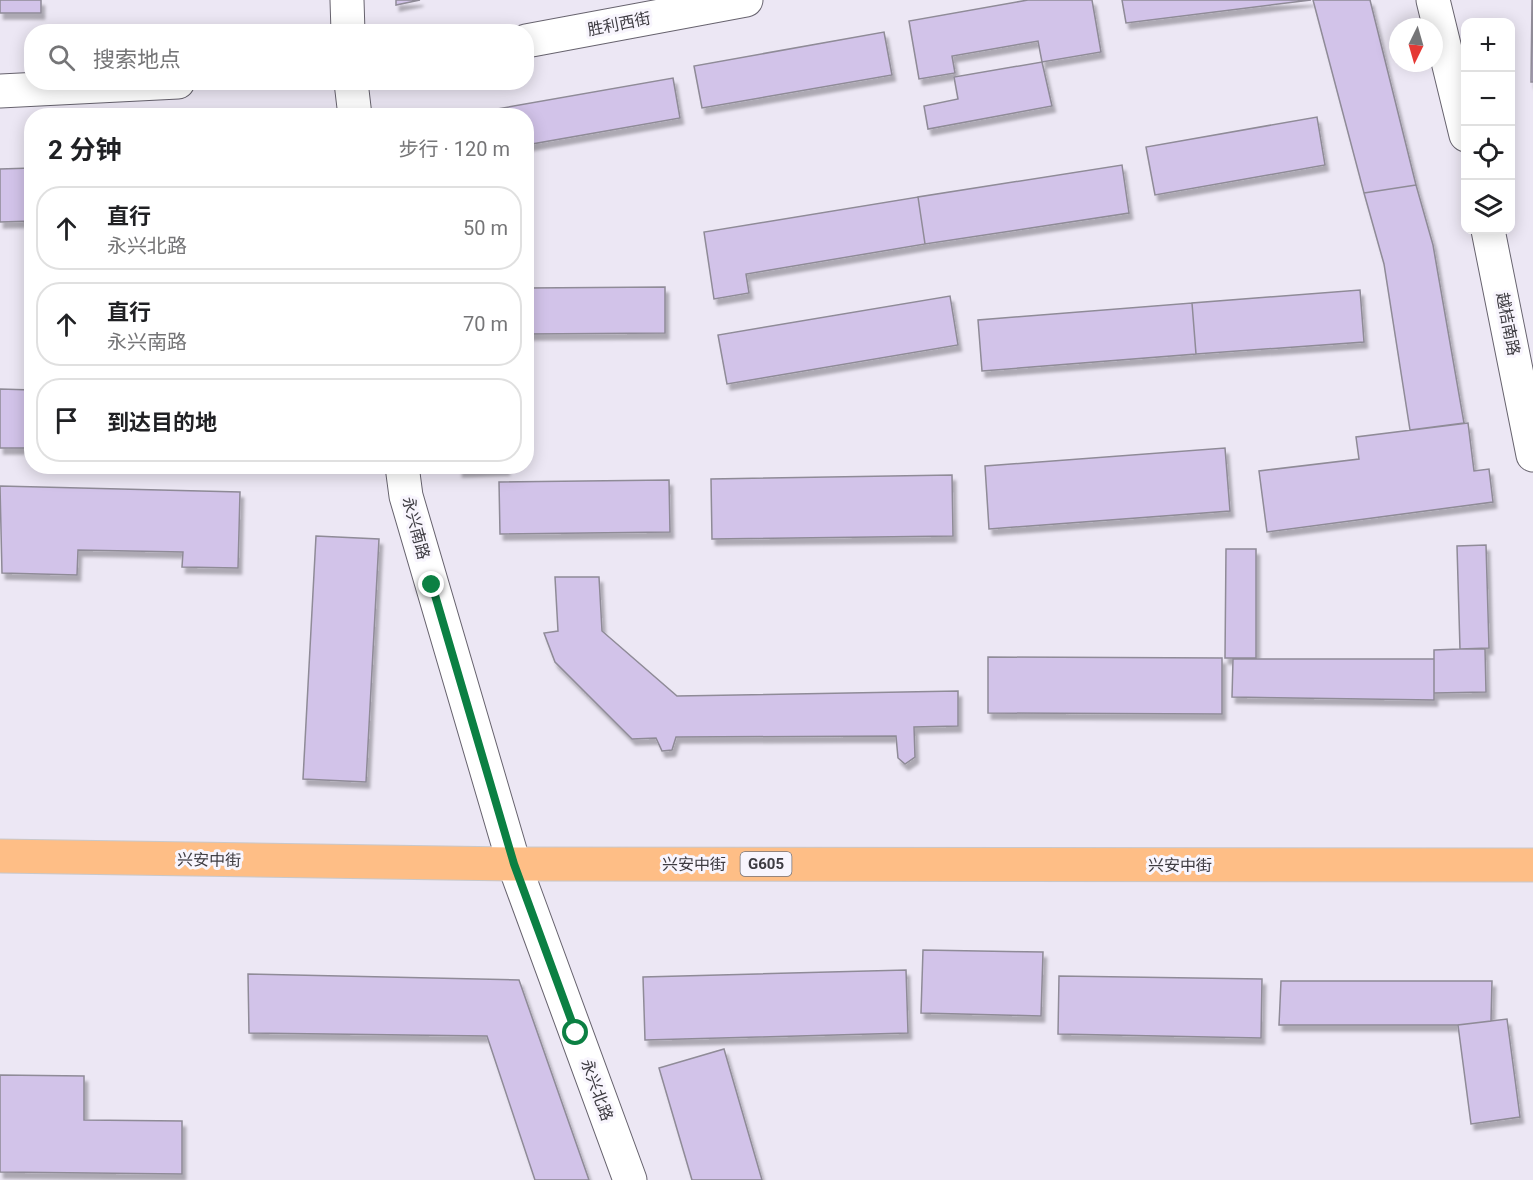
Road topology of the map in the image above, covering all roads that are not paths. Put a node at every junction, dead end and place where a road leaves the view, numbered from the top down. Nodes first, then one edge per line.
1 (347, 0) edge
2 (746, 0) edge
3 (1433, 0) edge
4 (348, 24) edge
5 (534, 40) edge
6 (24, 90) edge
7 (352, 90) edge
8 (0, 91) edge
9 (354, 108) edge
10 (1464, 126) edge
11 (1489, 234) edge
12 (1533, 455) edge
13 (403, 474) edge
14 (0, 856) edge
15 (514, 864) junction
16 (1533, 865) edge
17 (630, 1180) edge

1 - 4 street
2 - 5 street, 胜利西街
3 - 10 street
6 - 8 street
7 - 9 street
11 - 12 street, 越桔南路
13 - 15 street, 永兴南路
14 - 15 highway, 兴安中街 / G605
15 - 16 highway, 兴安中街 / G605
15 - 17 street, 永兴北路

